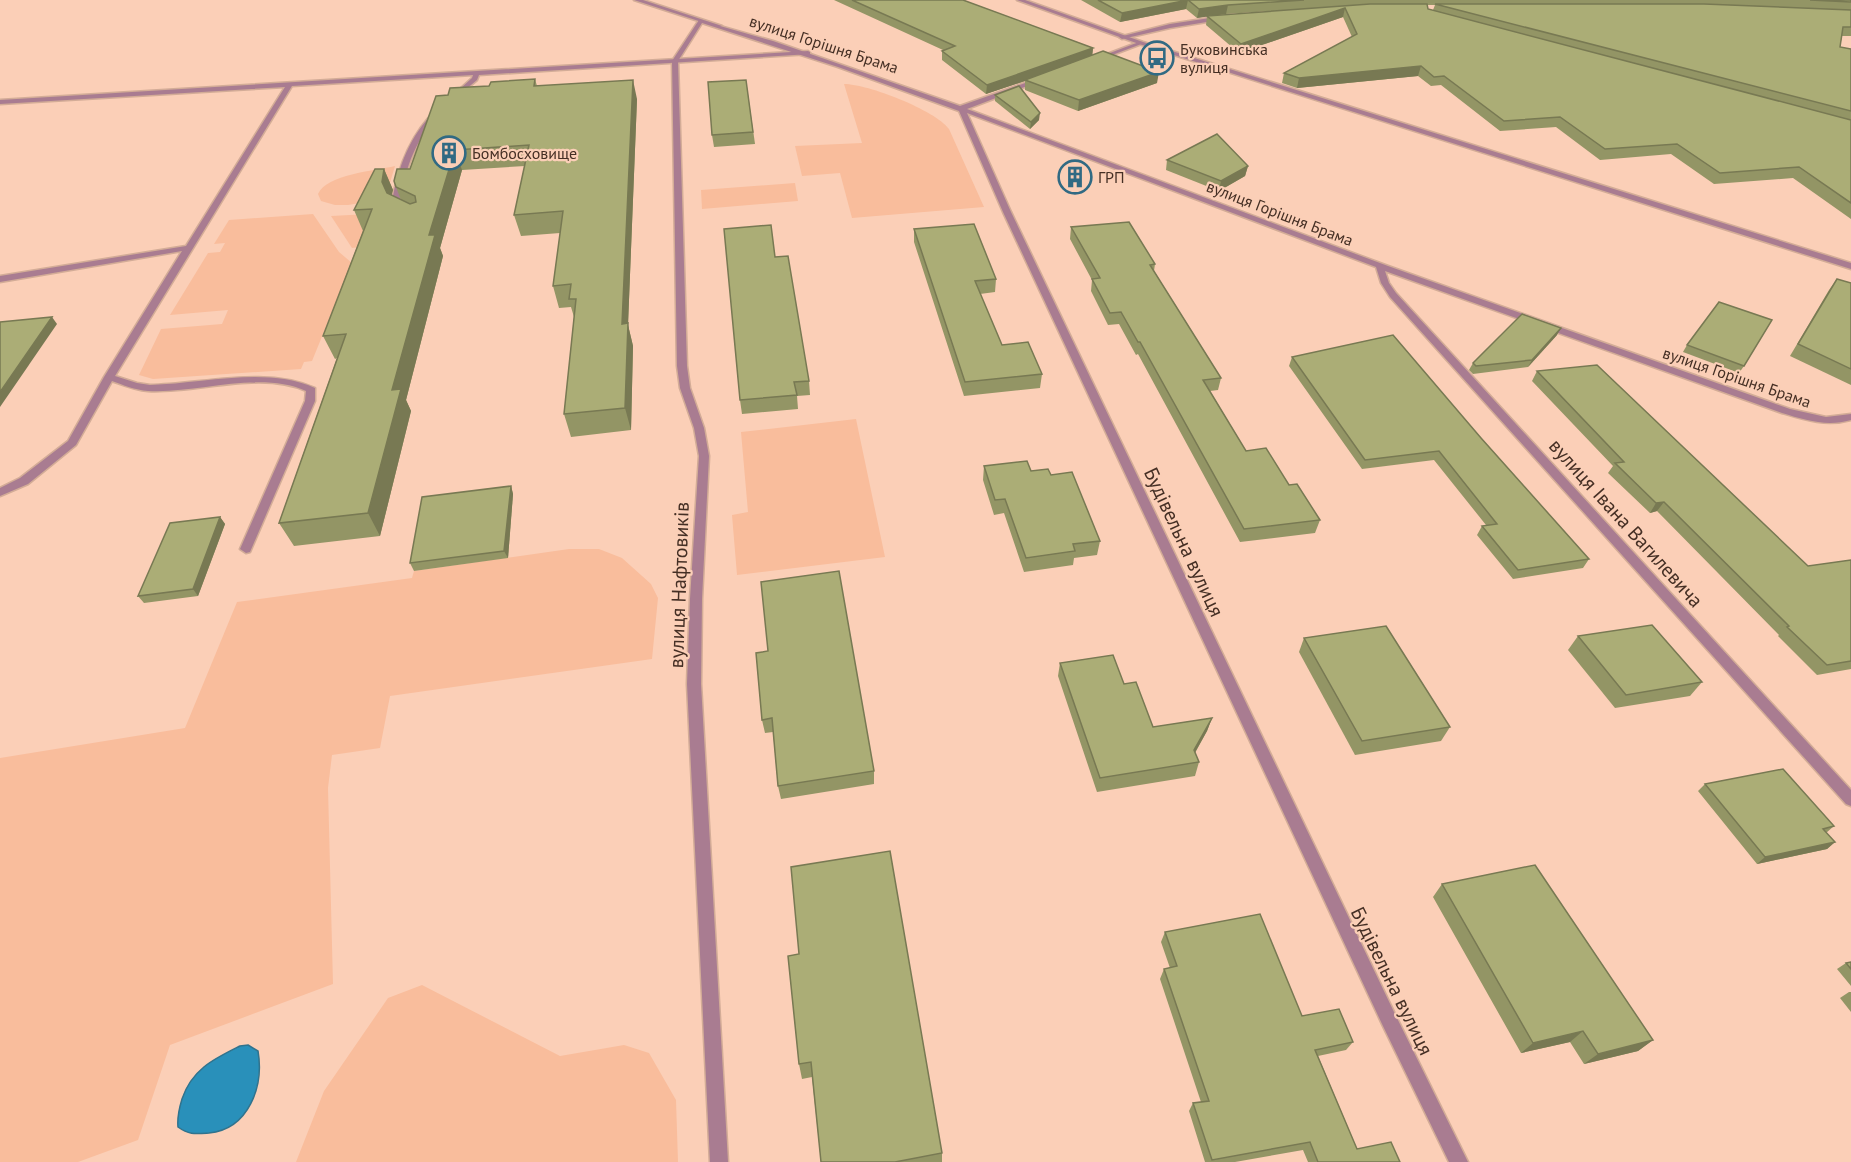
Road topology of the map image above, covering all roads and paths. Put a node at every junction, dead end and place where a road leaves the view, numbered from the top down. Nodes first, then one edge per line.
1 (637, 0) edge
2 (1020, 0) edge
3 (1226, 18) edge
4 (701, 21) junction
5 (1122, 37) junction
6 (1141, 43) junction
7 (808, 53) junction
8 (675, 61) junction
9 (1089, 62) edge
10 (477, 72) junction
11 (1057, 74) edge
12 (289, 86) junction
13 (449, 101) edge
14 (0, 102) edge
15 (442, 108) edge
16 (962, 108) junction
17 (409, 216) edge
18 (187, 248) junction
19 (1851, 266) edge
20 (1380, 267) junction
21 (0, 279) edge
22 (109, 377) junction
23 (1851, 417) edge
24 (0, 492) edge
25 (246, 549) dead end
26 (1851, 800) edge
27 (719, 1162) edge
28 (1459, 1162) edge

1 - 4 street, вулиця Горішня Брама
2 - 5 street
3 - 5 street
4 - 7 street, вулиця Горішня Брама
4 - 8 street
5 - 6 street
6 - 9 street
6 - 19 street
7 - 8 street
7 - 16 street, вулиця Горішня Брама
8 - 10 street
8 - 27 street, вулиця Нафтовиків
10 - 12 street
10 - 13 street
11 - 16 street
12 - 14 street
12 - 18 street
15 - 17 street
16 - 20 street, вулиця Горішня Брама
16 - 28 street, Будівельна вулиця
18 - 21 street
18 - 22 street
20 - 23 street, вулиця Горішня Брама
20 - 26 street, вулиця Івана Вагилевича
22 - 24 street
22 - 25 street

